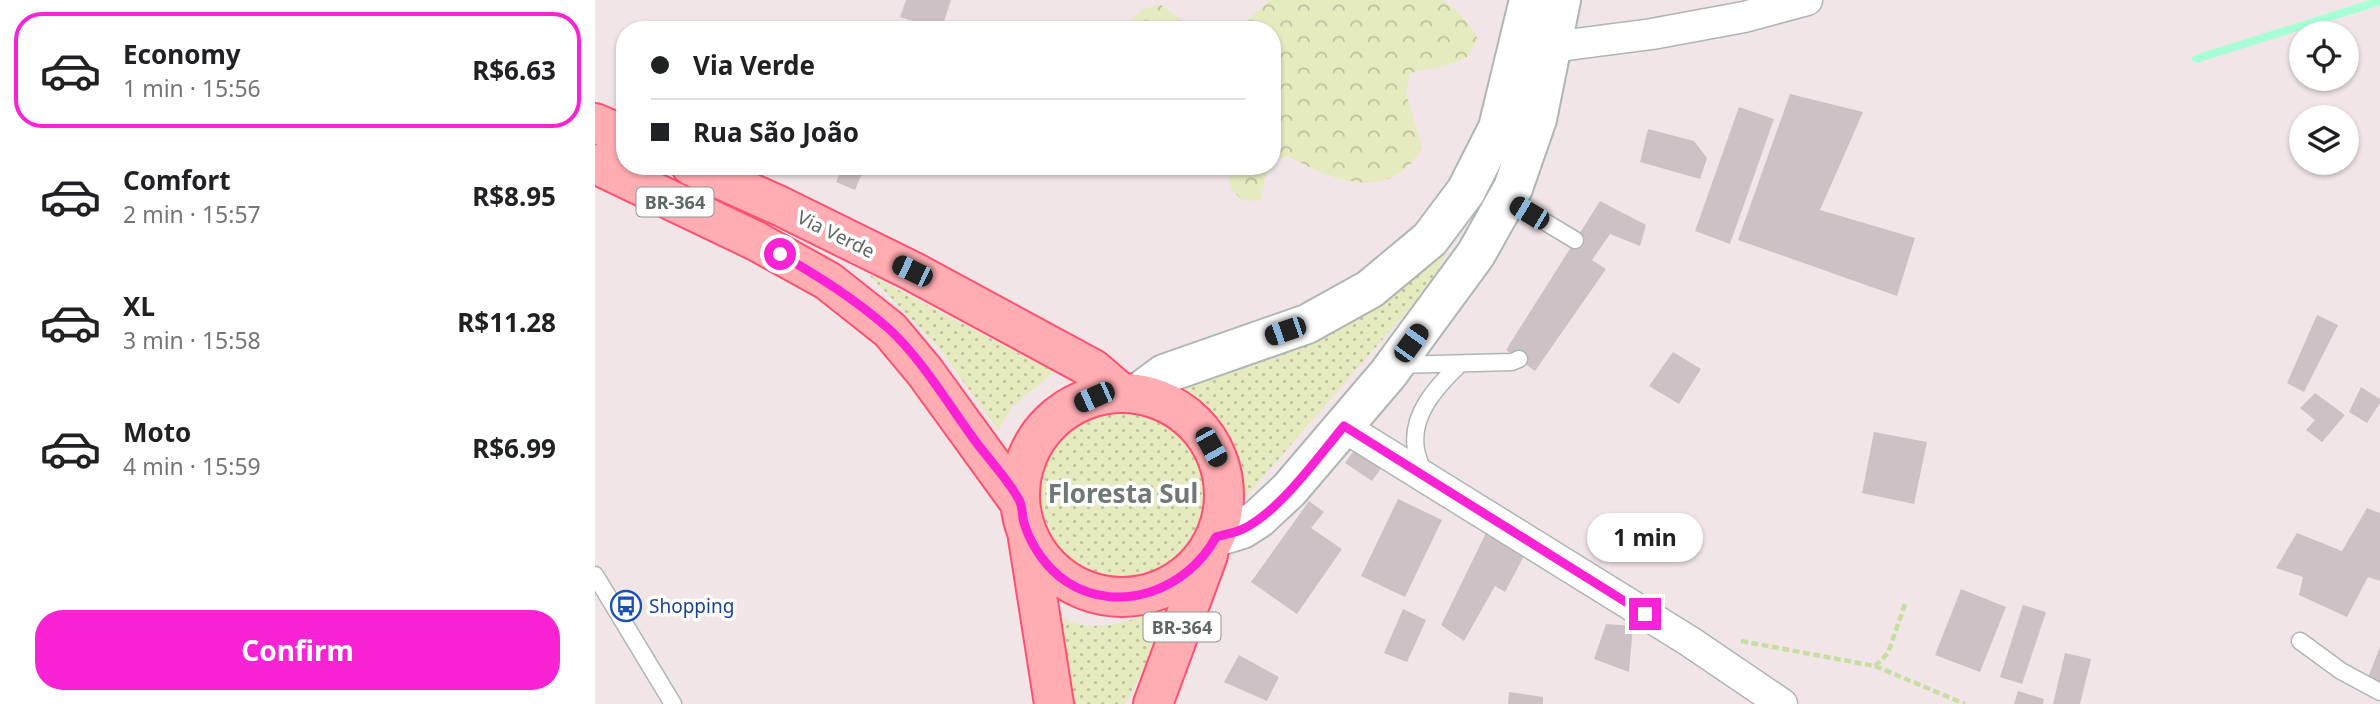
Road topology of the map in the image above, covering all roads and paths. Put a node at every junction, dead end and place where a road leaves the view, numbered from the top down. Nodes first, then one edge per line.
1 (1529, 0) edge
2 (1561, 0) edge
3 (1807, 0) edge
4 (1743, 8) edge
5 (1552, 47) junction
6 (595, 123) edge
7 (616, 132) edge
8 (595, 164) edge
9 (616, 174) edge
10 (618, 175) edge
11 (711, 175) edge
12 (1507, 199) junction
13 (1575, 240) dead end
14 (1519, 359) dead end
15 (1394, 365) junction
16 (1459, 365) junction
17 (1129, 393) junction
18 (1344, 426) junction
19 (1425, 477) junction
20 (1024, 518) junction
21 (1213, 543) junction
22 (595, 575) edge
23 (1906, 601) dead end
24 (1689, 641) junction
25 (2300, 641) dead end
26 (1875, 666) junction
27 (2380, 692) edge
28 (673, 704) edge
29 (1054, 704) edge
30 (1153, 704) edge
31 (1782, 704) edge
32 (1965, 704) edge

1 - 17 main road
2 - 5 main road
3 - 4 street
4 - 5 street
5 - 12 main road
6 - 7 main road
8 - 9 main road, BR-364
10 - 20 main road, BR-364
11 - 17 main road, Via Verde / BR-364
12 - 13 lane
12 - 15 main road
14 - 16 lane
15 - 16 lane
15 - 18 main road
16 - 19 lane
17 - 20 main road, BR-364
17 - 21 main road, BR-364
18 - 19 street
18 - 21 main road
19 - 24 street
20 - 21 main road, BR-364
20 - 29 main road, BR-364
21 - 30 main road, BR-364
22 - 28 lane
23 - 26 path
24 - 26 path
24 - 31 street
25 - 27 lane
26 - 32 path

